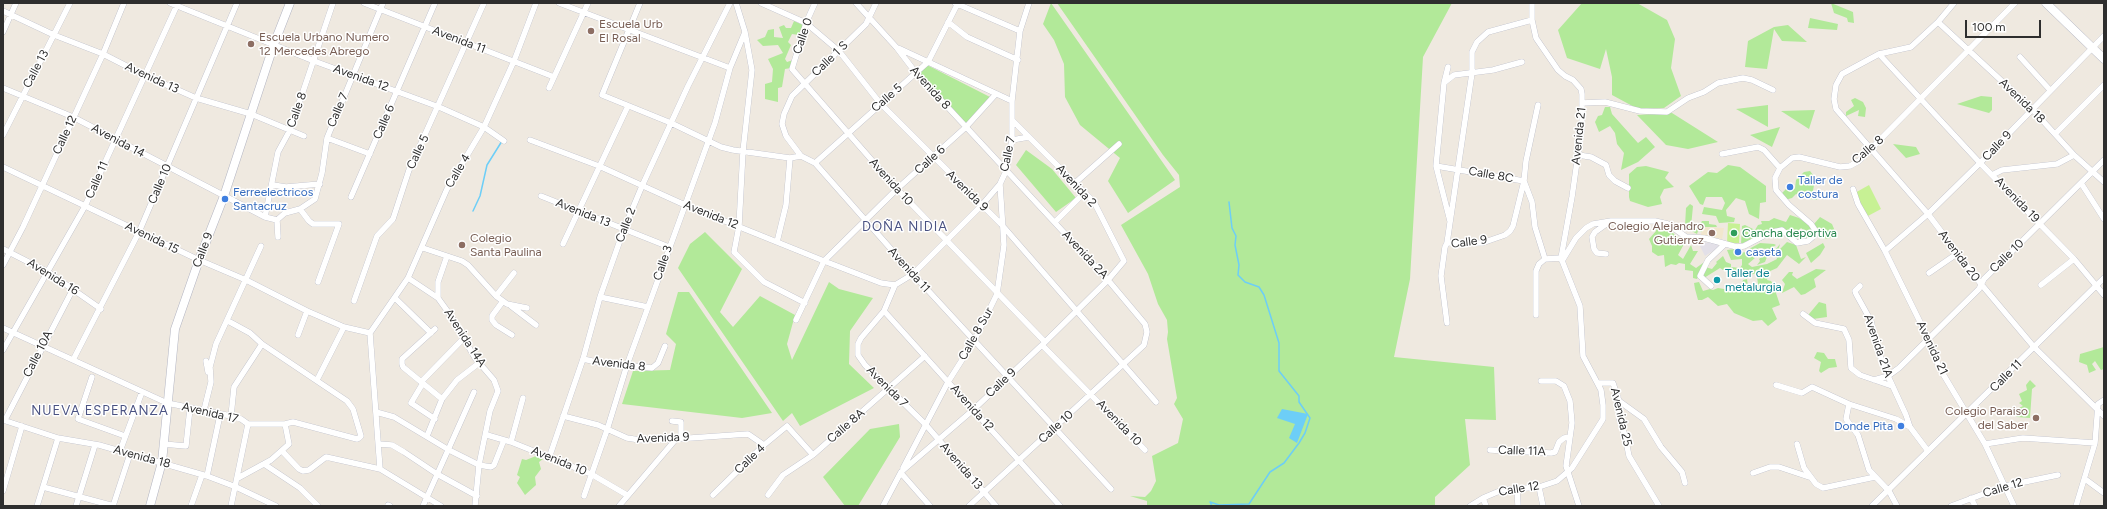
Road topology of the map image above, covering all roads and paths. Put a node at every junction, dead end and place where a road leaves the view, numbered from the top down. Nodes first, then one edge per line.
1 (16, 3) edge
2 (70, 3) edge
3 (124, 3) edge
4 (170, 3) edge
5 (237, 3) edge
6 (290, 3) edge
7 (333, 3) edge
8 (364, 3) edge
9 (383, 3) edge
10 (435, 3) edge
11 (484, 3) edge
12 (536, 3) edge
13 (559, 3) edge
14 (588, 3) edge
15 (640, 3) edge
16 (730, 3) edge
17 (736, 3) edge
18 (761, 3) edge
19 (815, 3) edge
20 (856, 3) edge
21 (876, 3) edge
22 (957, 3) edge
23 (1029, 3) edge
24 (1532, 3) edge
25 (1954, 3) edge
26 (2015, 3) edge
27 (2046, 3) edge
28 (177, 4) edge
29 (380, 9) junction
30 (3, 11) edge
31 (584, 12) junction
32 (11, 14) junction
33 (870, 18) junction
34 (1532, 20) junction
35 (948, 22) junction
36 (1938, 22) junction
37 (806, 23) junction
38 (227, 26) junction
39 (426, 27) junction
40 (629, 30) junction
41 (1020, 31) junction
42 (3, 32) edge
43 (745, 32) junction
44 (54, 35) junction
45 (2104, 36) edge
46 (468, 43) junction
47 (274, 44) junction
48 (897, 48) junction
49 (2092, 48) junction
50 (839, 51) junction
51 (1969, 51) junction
52 (103, 54) junction
53 (1879, 54) junction
54 (702, 57) junction
55 (2020, 57) dead end
56 (2104, 59) edge
57 (1018, 60) junction
58 (314, 61) junction
59 (514, 61) junction
60 (928, 62) junction
61 (1522, 62) dead end
62 (1448, 66) dead end
63 (730, 68) junction
64 (792, 69) joint
65 (916, 73) junction
66 (1472, 73) junction
67 (354, 75) junction
68 (144, 76) junction
69 (554, 77) junction
70 (1444, 83) junction
71 (804, 84) junction
72 (2104, 84) edge
73 (3, 88) edge
74 (549, 88) dead end
75 (1773, 90) dead end
76 (2050, 90) junction
77 (397, 91) junction
78 (995, 95) junction
79 (22, 96) junction
80 (196, 98) junction
81 (1920, 100) junction
82 (1012, 101) junction
83 (880, 103) junction
84 (1582, 103) junction
85 (1538, 105) dead end
86 (628, 106) junction
87 (439, 107) junction
88 (2032, 109) junction
89 (251, 114) junction
90 (73, 117) junction
91 (1013, 121) junction
92 (671, 123) junction
93 (484, 127) junction
94 (966, 127) junction
95 (290, 130) junction
96 (848, 133) junction
97 (2055, 134) junction
98 (3, 135) edge
99 (304, 136) dead end
100 (1029, 137) junction
101 (115, 138) junction
102 (327, 138) junction
103 (530, 140) dead end
104 (1012, 140) junction
105 (504, 141) dead end
106 (708, 141) junction
107 (1119, 144) dead end
108 (1872, 149) junction
109 (743, 151) junction
110 (370, 154) junction
111 (1722, 154) dead end
112 (1578, 155) junction
113 (2074, 155) junction
114 (801, 156) junction
115 (932, 157) junction
116 (790, 158) junction
117 (2104, 160) edge
118 (815, 163) junction
119 (1980, 163) junction
120 (3, 166) edge
121 (167, 166) junction
122 (599, 166) junction
123 (1436, 166) junction
124 (1780, 168) junction
125 (1459, 170) junction
126 (1006, 171) junction
127 (2092, 172) junction
128 (1992, 175) junction
129 (1524, 181) junction
130 (2104, 182) edge
131 (1075, 183) junction
132 (2081, 183) junction
133 (320, 184) junction
134 (1000, 184) junction
135 (42, 185) junction
136 (273, 185) junction
137 (642, 186) junction
138 (1628, 188) dead end
139 (897, 189) junction
140 (1853, 189) dead end
141 (1085, 192) junction
142 (224, 196) junction
143 (541, 196) dead end
144 (351, 197) dead end
145 (685, 205) junction
146 (85, 206) junction
147 (981, 206) junction
148 (300, 209) junction
149 (578, 212) junction
150 (1928, 214) junction
151 (265, 218) junction
152 (2104, 219) edge
153 (277, 220) junction
154 (865, 220) junction
155 (1611, 221) junction
156 (1054, 222) junction
157 (1002, 224) junction
158 (2040, 224) junction
159 (739, 226) junction
160 (1451, 227) junction
161 (624, 229) junction
162 (139, 232) junction
163 (278, 237) dead end
164 (946, 241) junction
165 (777, 242) junction
166 (563, 244) dead end
167 (1447, 244) junction
168 (1725, 244) junction
169 (261, 246) dead end
170 (423, 248) junction
171 (669, 248) junction
172 (3, 249) edge
173 (10, 251) junction
174 (1884, 251) junction
175 (1958, 253) junction
176 (1606, 254) dead end
177 (447, 256) junction
178 (1545, 259) junction
179 (2074, 259) junction
180 (199, 260) junction
181 (824, 260) junction
182 (1561, 260) junction
183 (1124, 261) joint
184 (3, 265) edge
185 (48, 272) junction
186 (514, 272) dead end
187 (1929, 273) dead end
188 (913, 274) junction
189 (408, 278) junction
190 (2104, 278) edge
191 (246, 280) junction
192 (1108, 280) junction
193 (318, 282) dead end
194 (1981, 284) junction
195 (895, 285) junction
196 (2041, 285) dead end
197 (2096, 285) junction
198 (1711, 286) dead end
199 (1860, 286) dead end
200 (73, 289) junction
201 (997, 294) junction
202 (2104, 295) edge
203 (496, 296) junction
204 (600, 297) junction
205 (395, 298) junction
206 (438, 298) junction
207 (354, 301) dead end
208 (505, 302) junction
209 (804, 303) junction
210 (648, 307) junction
211 (527, 308) dead end
212 (101, 309) junction
213 (307, 311) junction
214 (884, 311) junction
215 (1076, 311) junction
216 (1803, 314) dead end
217 (1536, 315) dead end
218 (796, 320) dead end
219 (228, 321) junction
220 (1447, 323) dead end
221 (536, 326) dead end
222 (344, 327) junction
223 (3, 328) edge
224 (12, 332) junction
225 (370, 333) junction
226 (298, 335) dead end
227 (512, 335) dead end
228 (464, 338) junction
229 (1928, 340) junction
230 (974, 341) junction
231 (262, 344) junction
232 (1043, 344) junction
233 (42, 346) junction
234 (665, 346) dead end
235 (1141, 347) joint
236 (2034, 347) junction
237 (3, 350) edge
238 (925, 356) junction
239 (583, 359) junction
240 (73, 360) junction
241 (206, 361) dead end
242 (479, 363) junction
243 (1123, 363) junction
244 (627, 365) junction
245 (1888, 376) junction
246 (92, 377) dead end
247 (1007, 377) junction
248 (317, 380) junction
249 (1874, 380) junction
250 (1542, 381) dead end
251 (211, 382) junction
252 (422, 382) junction
253 (948, 382) junction
254 (1598, 383) junction
255 (1776, 385) dead end
256 (1892, 386) junction
257 (888, 389) junction
258 (142, 392) junction
259 (474, 392) dead end
260 (1091, 395) junction
261 (523, 398) dead end
262 (442, 399) junction
263 (1618, 400) junction
264 (2104, 400) edge
265 (1156, 402) dead end
266 (166, 403) junction
267 (1849, 404) junction
268 (190, 408) junction
269 (204, 410) junction
270 (973, 410) junction
271 (2098, 410) junction
272 (376, 412) junction
273 (1967, 414) junction
274 (220, 415) junction
275 (231, 416) junction
276 (563, 416) junction
277 (2104, 416) edge
278 (435, 418) junction
279 (4, 420) edge
280 (672, 421) dead end
281 (248, 424) junction
282 (286, 424) junction
283 (926, 425) junction
284 (22, 426) junction
285 (1910, 427) junction
286 (1054, 428) junction
287 (607, 430) junction
288 (487, 435) junction
289 (125, 436) junction
290 (427, 436) junction
291 (1570, 437) junction
292 (58, 438) junction
293 (678, 439) junction
294 (504, 440) junction
295 (938, 440) junction
296 (511, 442) junction
297 (2095, 443) junction
298 (163, 444) junction
299 (379, 444) junction
300 (1797, 444) dead end
301 (1985, 444) junction
302 (95, 445) junction
303 (764, 445) junction
304 (449, 450) junction
305 (1145, 450) dead end
306 (1490, 450) dead end
307 (120, 451) junction
308 (282, 451) junction
309 (1928, 451) junction
310 (130, 454) junction
311 (812, 455) junction
312 (549, 458) junction
313 (1019, 461) junction
314 (162, 462) junction
315 (264, 464) junction
316 (479, 465) junction
317 (380, 469) junction
318 (901, 472) junction
319 (1568, 473) junction
320 (1753, 473) dead end
321 (437, 474) junction
322 (591, 474) junction
323 (2058, 475) dead end
324 (205, 476) junction
325 (1810, 477) junction
326 (1875, 477) junction
327 (238, 478) junction
328 (2085, 479) junction
329 (1686, 483) dead end
330 (2005, 486) junction
331 (43, 487) junction
332 (236, 487) junction
333 (1539, 487) junction
334 (1517, 488) junction
335 (1111, 489) dead end
336 (3, 491) edge
337 (1889, 491) junction
338 (984, 493) junction
339 (2104, 493) edge
340 (627, 495) junction
341 (713, 495) dead end
342 (768, 495) dead end
343 (477, 496) junction
344 (584, 496) dead end
345 (79, 497) junction
346 (1483, 498) junction
347 (1971, 498) junction
348 (427, 499) junction
349 (38, 506) edge
350 (76, 506) edge
351 (113, 506) edge
352 (150, 506) edge
353 (190, 506) edge
354 (231, 506) edge
355 (276, 506) edge
356 (318, 506) edge
357 (423, 506) edge
358 (441, 506) edge
359 (476, 506) edge
360 (619, 506) edge
361 (883, 506) edge
362 (930, 506) edge
363 (970, 506) edge
364 (996, 506) edge
365 (1060, 506) edge
366 (1470, 506) edge
367 (1486, 506) edge
368 (1518, 506) edge
369 (1543, 506) edge
370 (1579, 506) edge
371 (1659, 506) edge
372 (1872, 506) edge
373 (1897, 506) edge
374 (1951, 506) edge
375 (1975, 506) edge
376 (2014, 506) edge
377 (2076, 506) edge

1 - 32 street
2 - 44 street, Calle 13
3 - 52 street, Calle 12
4 - 28 street, Avenida 12
5 - 38 street, Calle 10
6 - 47 street, Calle 9
7 - 58 street, Calle 8
8 - 29 street, Avenida 11
9 - 29 street, Calle 7
10 - 39 street, Calle 6
11 - 46 street, Calle 5
12 - 59 street, Calle 4
13 - 31 street
14 - 31 street
15 - 40 street
16 - 54 street, Calle 2
17 - 43 street
18 - 37 street, Avenida 9
19 - 37 street, Calle 0
20 - 33 street, Avenida 8
21 - 33 street, Calle 1 S
22 - 35 street, Calle 5
22 - 41 street
23 - 41 street, Calle 7
24 - 34 street, Avenida 21
25 - 36 street
26 - 51 street, Calle 8
27 - 49 street
28 - 38 street, Avenida 12
28 - 68 street, Calle 11
29 - 39 street, Avenida 11
29 - 67 street, Calle 7
30 - 32 street, Avenida 13
31 - 40 street
31 - 69 street
32 - 42 street
32 - 44 street, Avenida 13
33 - 48 street, Avenida 8
33 - 50 street, Calle 1 S
34 - 66 street
34 - 84 street, Avenida 21
35 - 57 street
35 - 60 street, Calle 5
36 - 51 street, Avenida 18
36 - 53 street
37 - 50 street, Avenida 9
37 - 64 street, Calle 0
38 - 47 street, Avenida 12
38 - 80 street, Calle 10
39 - 46 street, Avenida 11
39 - 77 street, Calle 6
40 - 54 street
40 - 86 street
41 - 57 street, Calle 7
43 - 63 street, Calle 3
43 - 109 street
44 - 52 street, Avenida 13
44 - 79 street, Calle 13
45 - 49 street, Calle 9
46 - 59 street, Avenida 11
46 - 87 street, Calle 5
47 - 58 street, Avenida 12
47 - 89 street, Calle 9
48 - 60 street
48 - 65 street, Avenida 8
49 - 56 street
49 - 76 street, Calle 9
50 - 71 street, Calle 1 S
50 - 83 street, Avenida 9
51 - 81 street, Calle 8
51 - 88 street, Avenida 18
52 - 68 street, Avenida 13
52 - 90 street, Calle 12
53 - 81 street, Avenida 19
53 - 108 street, Avenida 20
54 - 63 street
54 - 92 street, Calle 2
55 - 76 street
57 - 82 street, Calle 7
58 - 67 street, Avenida 12
58 - 95 street, Calle 8
59 - 69 street, Avenida 11
59 - 93 street, Calle 4
60 - 65 street, Calle 5
60 - 78 street
61 - 66 street
62 - 70 street
63 - 106 street, Calle 3
64 - 71 street, Avenida 10
65 - 83 street, Calle 5
65 - 94 street, Avenida 8
66 - 70 street
66 - 125 street
67 - 77 street, Avenida 12
67 - 102 street, Calle 7
68 - 80 street, Avenida 13
68 - 101 street, Calle 11
69 - 74 street
70 - 123 street
71 - 96 street, Avenida 10
71 - 114 street, Calle 1 S
72 - 97 street
73 - 79 street, Avenida 14
75 - 84 street
76 - 88 street, Calle 9
77 - 87 street, Avenida 12
77 - 110 street, Calle 6
78 - 82 street
78 - 94 street, Calle 6
79 - 90 street, Avenida 14
79 - 98 street, Calle 13
80 - 89 street, Avenida 13
80 - 121 street, Calle 10
81 - 108 street, Calle 8
81 - 119 street, Avenida 19
82 - 91 street, Calle 7
83 - 96 street, Calle 5
83 - 115 street, Avenida 9
84 - 112 street, Avenida 21
85 - 129 street
86 - 92 street
86 - 122 street
87 - 93 street, Avenida 12
87 - 207 street, Calle 5
88 - 97 street, Avenida 18
88 - 119 street, Calle 9
89 - 95 street, Avenida 13
89 - 142 street, Calle 9
90 - 101 street, Avenida 14
90 - 135 street, Calle 12
91 - 100 street, Avenida 2
91 - 104 street, Calle 7
92 - 106 street
92 - 137 street, Calle 2
93 - 105 street, Avenida 12
93 - 170 street, Calle 4
94 - 115 street, Calle 6
94 - 126 street, Avenida 8
95 - 99 street, Avenida 13
95 - 136 street, Calle 8
96 - 118 street, Calle 5
96 - 139 street, Avenida 10
97 - 113 street, Avenida 18
100 - 104 street
100 - 131 street, Avenida 2
101 - 121 street, Avenida 14
101 - 146 street, Calle 11
102 - 110 street
102 - 133 street, Calle 7
103 - 122 street, Avenida 12
104 - 126 street, Calle 7
106 - 109 street
106 - 145 street, Calle 3
107 - 131 street
108 - 124 street, Calle 8
108 - 150 street, Avenida 20
109 - 116 street
109 - 159 street
110 - 144 street, Calle 6
111 - 124 street
112 - 138 street
112 - 182 street, Avenida 21
113 - 127 street, Avenida 18
113 - 128 street
114 - 116 street
114 - 118 street, Avenida 11
115 - 139 street, Calle 6
115 - 147 street, Avenida 9
116 - 165 street
117 - 127 street, Calle 10
118 - 154 street, Avenida 11
119 - 128 street, Avenida 19
119 - 150 street, Calle 9
120 - 135 street, Avenida 15
121 - 142 street, Avenida 14
121 - 162 street, Calle 10
122 - 137 street, Avenida 12
122 - 149 street
123 - 125 street, Calle 8C
123 - 160 street
124 - 168 street
125 - 129 street, Calle 8C
125 - 160 street
126 - 134 street, Calle 7
126 - 156 street, Avenida 2A
127 - 130 street, Avenida 18
127 - 132 street, Calle 10
128 - 158 street, Avenida 19
129 - 167 street, Calle 9
129 - 178 street
131 - 141 street, Avenida 2
132 - 152 street
132 - 158 street, Calle 10
133 - 136 street
133 - 148 street, Calle 7
134 - 147 street, Calle 7
134 - 157 street, Calle 8 Sur
135 - 146 street, Avenida 15
135 - 173 street, Calle 12
136 - 151 street, Calle 8
137 - 145 street, Avenida 12
137 - 161 street, Calle 2
139 - 154 street, Calle 6
139 - 164 street, Avenida 10
140 - 174 street, Avenida 21
141 - 156 street
141 - 183 street, Avenida 2
142 - 151 street, Avenida 14
142 - 180 street, Calle 9
143 - 149 street, Avenida 13
145 - 159 street, Avenida 12
145 - 171 street, Calle 3
146 - 162 street, Avenida 15
146 - 185 street, Calle 11
147 - 157 street, Avenida 9
147 - 164 street, Calle 7
148 - 153 street
148 - 193 street
149 - 161 street, Avenida 13
149 - 166 street
150 - 174 street, Calle 9
150 - 175 street, Avenida 20
151 - 153 street, Avenida 14
153 - 163 street
154 - 181 street, Calle 6
154 - 188 street, Avenida 11
155 - 168 street
155 - 176 street
155 - 182 street
156 - 192 street, Avenida 2A
157 - 201 street, Calle 8 Sur
157 - 215 street, Avenida 9
158 - 179 street, Avenida 19
158 - 194 street, Calle 10
159 - 165 street, Avenida 12
159 - 209 street
160 - 167 street
161 - 171 street, Avenida 13
161 - 204 street, Calle 2
162 - 180 street, Avenida 15
162 - 212 street, Calle 10
164 - 188 street, Calle 7
164 - 201 street, Avenida 10
165 - 181 street, Avenida 12
167 - 220 street
168 - 198 street
169 - 191 street
170 - 177 street
170 - 189 street, Calle 4
171 - 210 street, Calle 3
172 - 173 street, Avenida 16
173 - 184 street, Calle 12
173 - 185 street, Avenida 16
174 - 229 street, Avenida 21
175 - 187 street
175 - 194 street, Avenida 20
177 - 203 street
177 - 206 street, Avenida 14A
178 - 182 street
178 - 217 street
179 - 196 street
179 - 197 street, Avenida 19
180 - 191 street, Avenida 15
180 - 266 street, Calle 9
181 - 195 street, Avenida 12
181 - 209 street, Calle 6
182 - 254 street
183 - 192 street, Calle 9
185 - 200 street, Avenida 16
185 - 224 street, Calle 11
186 - 203 street
188 - 195 street, Calle 7
188 - 230 street, Avenida 11
189 - 205 street, Calle 4
189 - 206 street
190 - 197 street, Calle 11
191 - 213 street, Avenida 15
191 - 219 street
192 - 215 street, Calle 9
192 - 235 street, Avenida 2A
194 - 229 street, Calle 10
194 - 236 street, Avenida 20
195 - 214 street
197 - 202 street, Avenida 19
197 - 236 street, Calle 11
199 - 245 street, Avenida 21A
200 - 212 street, Avenida 16
200 - 233 street, Calle 10A
201 - 230 street, Calle 8 Sur
201 - 232 street, Avenida 10
203 - 208 street
204 - 210 street
204 - 239 street, Calle 2
205 - 225 street, Calle 4
205 - 252 street
206 - 228 street, Avenida 14A
208 - 211 street
208 - 221 street
208 - 227 street
209 - 218 street, Calle 6
210 - 244 street, Calle 3
212 - 240 street, Calle 10
213 - 222 street, Avenida 15
213 - 226 street
214 - 238 street, Avenida 12
214 - 257 street, Avenida 7
215 - 232 street, Calle 9
215 - 243 street, Avenida 9
216 - 249 street, Avenida 21A
219 - 231 street
219 - 251 street
222 - 225 street, Avenida 15
222 - 248 street
223 - 224 street, Avenida 17
224 - 233 street, Avenida 17
224 - 237 street, Calle 11
225 - 272 street
228 - 242 street, Avenida 14A
228 - 252 street
229 - 245 street, Calle 10
229 - 273 street, Avenida 21
230 - 247 street, Avenida 11
230 - 253 street, Calle 8 Sur
231 - 248 street
231 - 275 street
232 - 247 street, Calle 9
232 - 260 street, Avenida 10
233 - 240 street, Avenida 17
233 - 279 street, Calle 10A
234 - 244 street, Avenida 8
235 - 243 street, Calle 10
236 - 271 street, Avenida 20
236 - 273 street, Calle 11
238 - 253 street, Avenida 12
238 - 257 street, Calle 8A
239 - 244 street, Avenida 8
239 - 276 street, Calle 2
240 - 258 street, Avenida 17
241 - 251 street
242 - 262 street
242 - 288 street, Avenida 14A
243 - 260 street, Calle 10
243 - 265 street, Avenida 9
244 - 287 street, Calle 3
245 - 249 street, Calle 10
245 - 256 street, Avenida 21A
246 - 289 street
247 - 270 street, Calle 9
247 - 286 street, Avenida 11
248 - 282 street, Avenida 17
249 - 256 street, Avenida 21A
250 - 291 street
251 - 269 street
252 - 262 street
252 - 278 street
253 - 270 street, Avenida 12
253 - 283 street, Calle 8 Sur
254 - 263 street, Avenida 25
254 - 319 street
255 - 267 street
256 - 285 street, Avenida 21A
257 - 283 street, Avenida 7
257 - 311 street, Calle 8A
258 - 266 street, Avenida 17
258 - 289 street
259 - 304 street
260 - 286 street, Calle 10
260 - 305 street, Avenida 10
261 - 296 street
262 - 278 street
263 - 329 street
263 - 371 street, Avenida 25
264 - 271 street
266 - 268 street, Avenida 17
266 - 298 street, Calle 9
267 - 285 street
267 - 326 street
268 - 269 street, Avenida 17
268 - 298 street
269 - 274 street, Avenida 17
270 - 295 street, Calle 9
270 - 313 street, Avenida 12
271 - 277 street, Avenida 20
271 - 297 street
272 - 290 street
272 - 299 street
273 - 301 street, Avenida 21
273 - 309 street, Calle 11
274 - 275 street, Avenida 17
274 - 324 street
275 - 281 street, Avenida 17
276 - 287 street, Avenida 9
276 - 312 street, Calle 2
278 - 290 street
279 - 284 street, Avenida 18
280 - 293 street
281 - 282 street, Avenida 17
281 - 327 street
282 - 308 street
283 - 295 street, Avenida 13
283 - 318 street, Calle 8 Sur
284 - 292 street, Avenida 18
284 - 336 street
285 - 309 street, Avenida 21A
286 - 313 street, Calle 10
286 - 335 street, Avenida 11
287 - 293 street, Avenida 9
287 - 322 street, Calle 3
288 - 294 street, Avenida 10
288 - 316 street, Avenida 14A
289 - 307 street
290 - 304 street
291 - 306 street, Calle 11A
291 - 319 street
292 - 302 street, Avenida 18
292 - 331 street
293 - 303 street, Avenida 9
293 - 340 street
294 - 296 street, Avenida 10
294 - 316 street
295 - 318 street, Calle 9
295 - 338 street, Avenida 13
296 - 312 street, Avenida 10
297 - 301 street
297 - 328 street
298 - 314 street, Calle 9
299 - 317 street
299 - 321 street
300 - 325 street
301 - 330 street, Avenida 21
302 - 307 street, Avenida 18
302 - 345 street
303 - 311 street, Calle 4
303 - 341 street, Calle 4
304 - 316 street
304 - 321 street
307 - 310 street, Avenida 18
308 - 315 street
308 - 317 street
309 - 337 street, Calle 11
310 - 314 street, Avenida 18
310 - 351 street
311 - 342 street, Calle 8A
312 - 322 street, Avenida 10
313 - 338 street, Calle 10
313 - 365 street, Avenida 12
314 - 324 street, Avenida 18
314 - 352 street, Calle 9
315 - 327 street
315 - 356 street
316 - 343 street, Avenida 14A
317 - 348 street
318 - 361 street, Calle 9
318 - 362 street
319 - 333 street, Calle 12
319 - 370 street
320 - 325 street
321 - 343 street
321 - 348 street
322 - 340 street, Avenida 10
322 - 344 street, Calle 3
323 - 330 street, Calle 12
324 - 332 street, Avenida 18
324 - 353 street
325 - 326 street
326 - 337 street
327 - 332 street
328 - 339 street
328 - 377 street
330 - 347 street, Calle 12
330 - 376 street, Avenida 21
331 - 345 street
331 - 349 street
332 - 354 street
332 - 355 street, Avenida 18
333 - 334 street, Calle 12
333 - 369 street
334 - 346 street, Calle 12
334 - 368 street
337 - 372 street, Calle 11
337 - 373 street
338 - 363 street, Calle 10
338 - 364 street, Avenida 13
340 - 360 street
343 - 359 street, Avenida 14A
345 - 350 street
345 - 351 street
346 - 366 street, Calle 12
346 - 367 street
347 - 374 street, Calle 12
347 - 375 street
348 - 357 street
348 - 358 street

